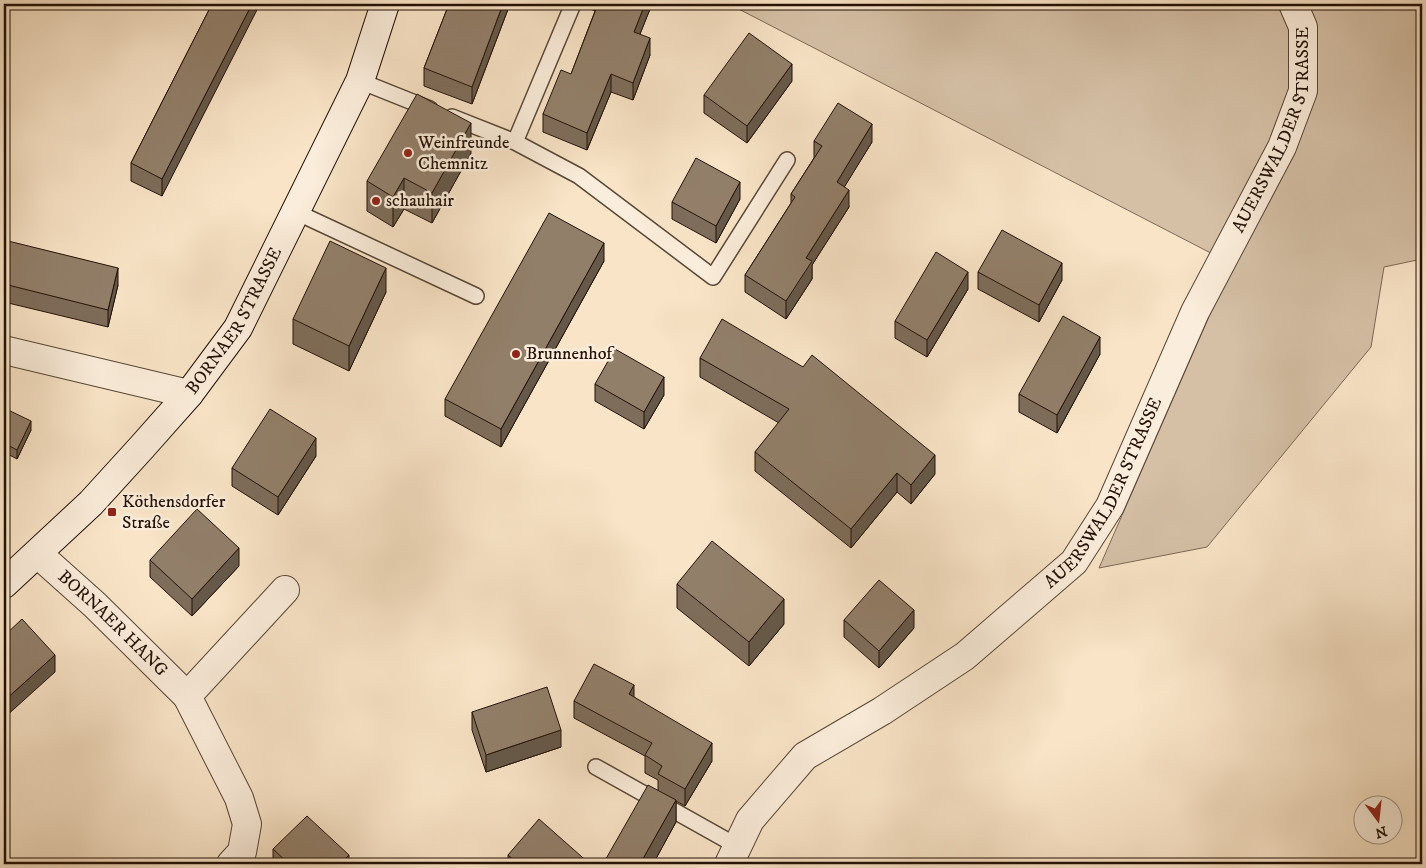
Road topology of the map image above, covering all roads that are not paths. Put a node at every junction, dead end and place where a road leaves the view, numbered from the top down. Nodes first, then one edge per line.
1 (384, 4) edge
2 (573, 4) edge
3 (1293, 4) edge
4 (360, 81) junction
5 (515, 142) junction
6 (787, 160) dead end
7 (296, 212) junction
8 (476, 296) dead end
9 (4, 350) edge
10 (189, 394) junction
11 (38, 554) junction
12 (4, 584) edge
13 (285, 590) dead end
14 (187, 696) junction
15 (596, 767) dead end
16 (733, 855) edge
17 (231, 864) edge

1 - 4 street, BORNAER STRASSE
2 - 5 lane
3 - 16 street, AUERSWALDER STRASSE
4 - 5 lane
4 - 7 street, BORNAER STRASSE
5 - 6 lane
7 - 8 lane
7 - 10 street, BORNAER STRASSE
9 - 10 street
10 - 11 street, BORNAER STRASSE
11 - 12 street, BORNAER STRASSE
11 - 14 street, BORNAER HANG
13 - 14 street
14 - 17 street, BORNAER HANG
15 - 16 lane

